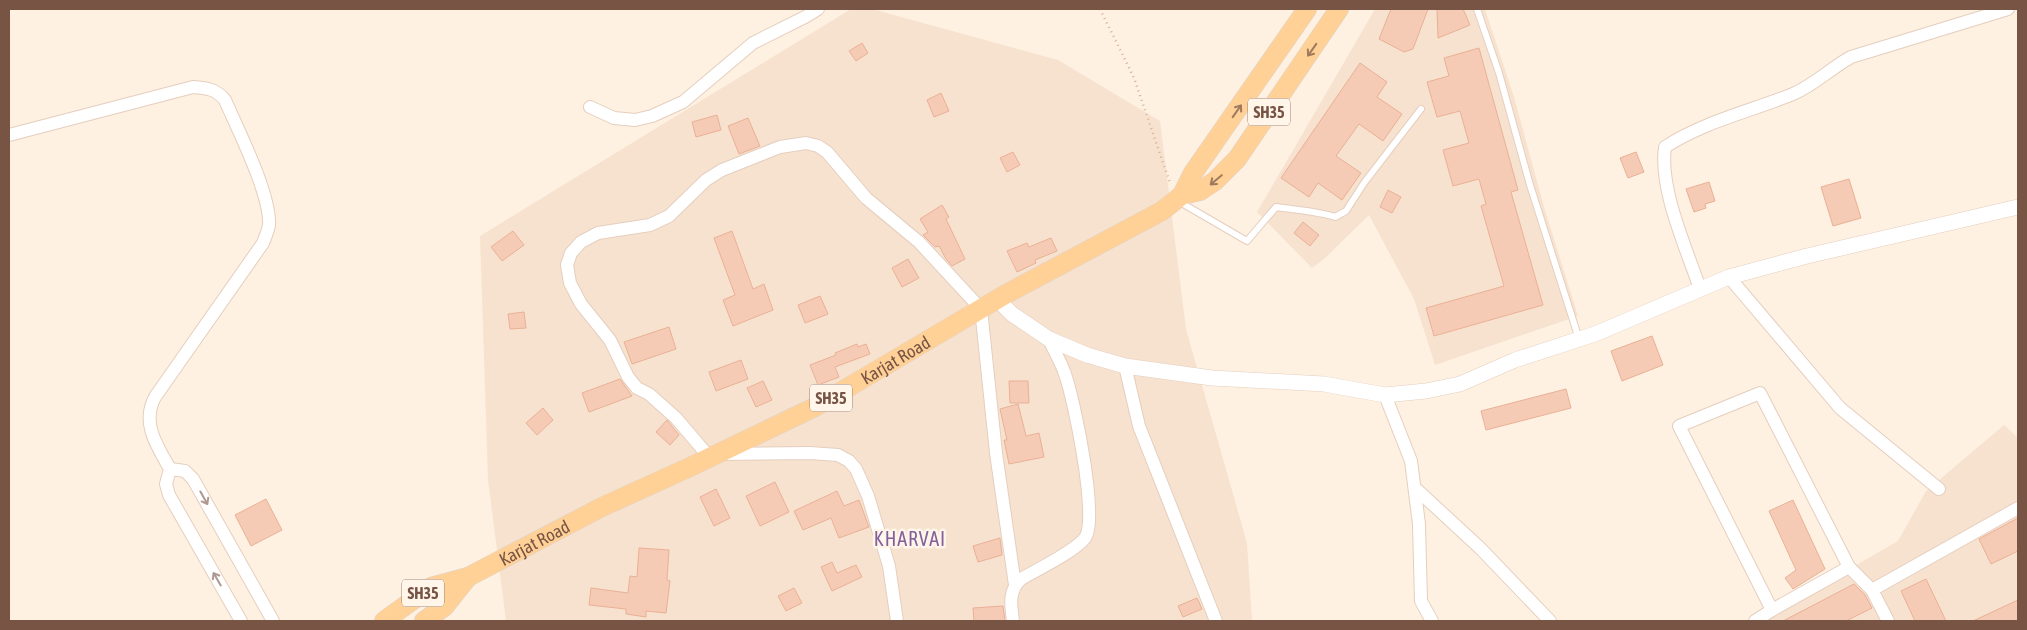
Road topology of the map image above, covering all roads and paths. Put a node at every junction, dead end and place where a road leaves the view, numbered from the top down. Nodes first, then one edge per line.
1 (818, 9) edge
2 (1100, 9) edge
3 (1307, 9) edge
4 (1339, 9) edge
5 (1477, 9) edge
6 (2008, 9) edge
7 (590, 107) dead end
8 (1421, 109) dead end
9 (9, 135) edge
10 (1179, 197) junction
11 (2018, 207) edge
12 (1729, 277) junction
13 (1700, 289) junction
14 (998, 300) junction
15 (981, 309) junction
16 (1049, 339) junction
17 (1580, 339) junction
18 (1125, 366) junction
19 (1385, 395) junction
20 (714, 456) junction
21 (170, 469) junction
22 (1414, 488) junction
23 (1939, 489) dead end
24 (2018, 508) edge
25 (1849, 567) junction
26 (468, 577) junction
27 (1015, 585) junction
28 (1872, 590) junction
29 (1772, 610) junction
30 (242, 621) edge
31 (274, 621) edge
32 (384, 621) edge
33 (424, 621) edge
34 (897, 621) edge
35 (1013, 621) edge
36 (1216, 621) edge
37 (1432, 621) edge
38 (1550, 621) edge
39 (1755, 621) edge
40 (1888, 621) edge

1 - 7 street
2 - 10 path
10 -> 3 main road, Karjat Road / SH35
4 -> 10 main road, Karjat Road / SH35
5 - 17 lane
6 - 13 street
8 - 10 lane
9 - 21 street
10 - 14 main road, Karjat Road / SH35
11 - 12 street
12 - 13 street
12 - 23 street
13 - 17 street
14 - 15 main road, Karjat Road / SH35
14 - 16 street
15 - 20 main road, Karjat Road / SH35
15 - 20 street
15 - 27 street
16 - 18 street
16 - 27 street
17 - 19 street
18 - 19 street
18 - 36 street
19 - 22 street
20 - 26 main road, Karjat Road / SH35
20 - 34 street
30 -> 21 street
21 -> 31 street
22 - 37 street
22 - 38 street
24 - 28 street
25 - 28 street
25 - 29 street
25 - 29 street
26 - 32 main road, Karjat Road / SH35
26 - 33 main road, Karjat Road / SH35
27 - 35 street
28 - 40 street
29 - 39 street

